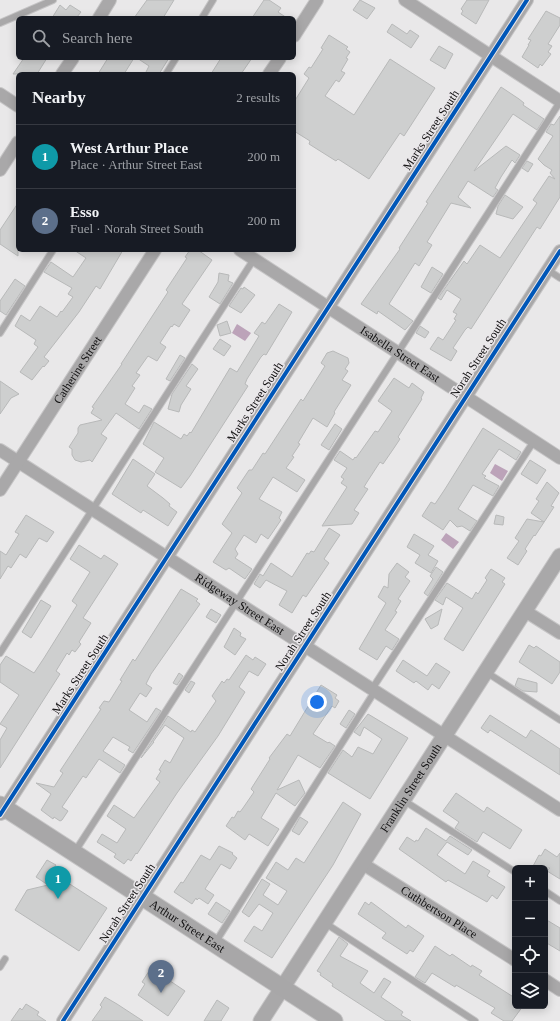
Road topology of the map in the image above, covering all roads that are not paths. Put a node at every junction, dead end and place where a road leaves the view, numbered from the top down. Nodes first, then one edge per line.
1 (53, 0) edge
2 (110, 0) edge
3 (213, 0) edge
4 (317, 0) edge
5 (405, 0) edge
6 (526, 0) edge
7 (419, 4) edge
8 (16, 16) edge
9 (16, 16) edge
10 (100, 16) edge
11 (203, 16) edge
12 (0, 23) edge
13 (296, 33) edge
14 (490, 56) junction
15 (72, 60) edge
16 (175, 60) edge
17 (279, 60) edge
18 (63, 72) edge
19 (167, 72) edge
20 (270, 72) edge
21 (0, 94) edge
22 (560, 101) edge
23 (16, 105) edge
24 (16, 145) edge
25 (0, 170) edge
26 (560, 251) edge
27 (52, 252) edge
28 (154, 252) edge
29 (243, 252) edge
30 (254, 259) junction
31 (548, 270) junction
32 (560, 278) edge
33 (327, 307) junction
34 (0, 333) edge
35 (397, 352) junction
36 (466, 396) junction
37 (534, 441) junction
38 (0, 450) edge
39 (560, 458) edge
40 (18, 461) junction
41 (0, 490) edge
42 (92, 509) junction
43 (560, 556) edge
44 (168, 558) junction
45 (236, 601) junction
46 (525, 610) junction
47 (560, 634) edge
48 (305, 645) junction
49 (0, 653) edge
50 (486, 672) junction
51 (374, 690) junction
52 (560, 720) edge
53 (444, 736) junction
54 (403, 800) junction
55 (1, 809) edge
56 (560, 810) edge
57 (74, 853) junction
58 (363, 864) junction
59 (512, 870) edge
60 (548, 893) edge
61 (142, 898) junction
62 (560, 901) edge
63 (325, 923) junction
64 (215, 944) junction
65 (512, 958) edge
66 (5, 959) dead end
67 (0, 967) edge
68 (548, 982) edge
69 (282, 988) junction
70 (560, 990) edge
71 (63, 1021) edge
72 (261, 1021) edge
73 (334, 1021) edge
74 (474, 1021) edge

1 - 9 lane
2 - 10 street
3 - 11 lane
4 - 13 street
5 - 7 street
6 - 14 street, Marks Street South
7 - 14 street
8 - 12 lane
14 - 22 street
14 - 33 street, Marks Street South
15 - 18 street
16 - 19 lane
17 - 20 street
21 - 23 street
22 - 35 lane
24 - 25 street
26 - 31 street, Norah Street South
27 - 34 lane
28 - 40 street, Catherine Street
29 - 30 street, Isabella Street East
30 - 33 street, Isabella Street East
30 - 42 lane
31 - 32 lane
31 - 36 street, Norah Street South
33 - 35 street, Isabella Street East
33 - 44 street, Marks Street South
35 - 36 street, Isabella Street East
35 - 45 lane
36 - 37 street, Isabella Street East
36 - 48 street, Norah Street South
37 - 39 street, Isabella Street East
37 - 51 lane
38 - 40 street, Ridgeway Street East
40 - 41 street, Catherine Street
40 - 42 street, Ridgeway Street East
42 - 44 street, Ridgeway Street East
42 - 49 lane
43 - 46 street, Franklin Street South
44 - 45 street, Ridgeway Street East
44 - 55 street, Marks Street South
45 - 48 street, Ridgeway Street East
45 - 57 lane
46 - 47 street
46 - 50 street, Franklin Street South
48 - 51 street, Ridgeway Street East
48 - 61 street, Norah Street South
50 - 52 lane
50 - 53 street, Franklin Street South
51 - 53 street, Ridgeway Street East
51 - 64 lane
53 - 54 street, Franklin Street South
53 - 56 street, Ridgeway Street East
54 - 58 street, Franklin Street South
54 - 59 lane
55 - 57 main road, Arthur Street East
57 - 61 main road, Arthur Street East
58 - 63 street, Franklin Street South
58 - 65 street, Cuthbertson Place
60 - 62 lane
61 - 64 main road, Arthur Street East
61 - 71 street, Norah Street South
63 - 69 street, Franklin Street South
63 - 74 lane
64 - 69 main road, Arthur Street East
66 - 67 lane
68 - 70 street
69 - 72 street, Franklin Street South
69 - 73 main road, Arthur Street East

